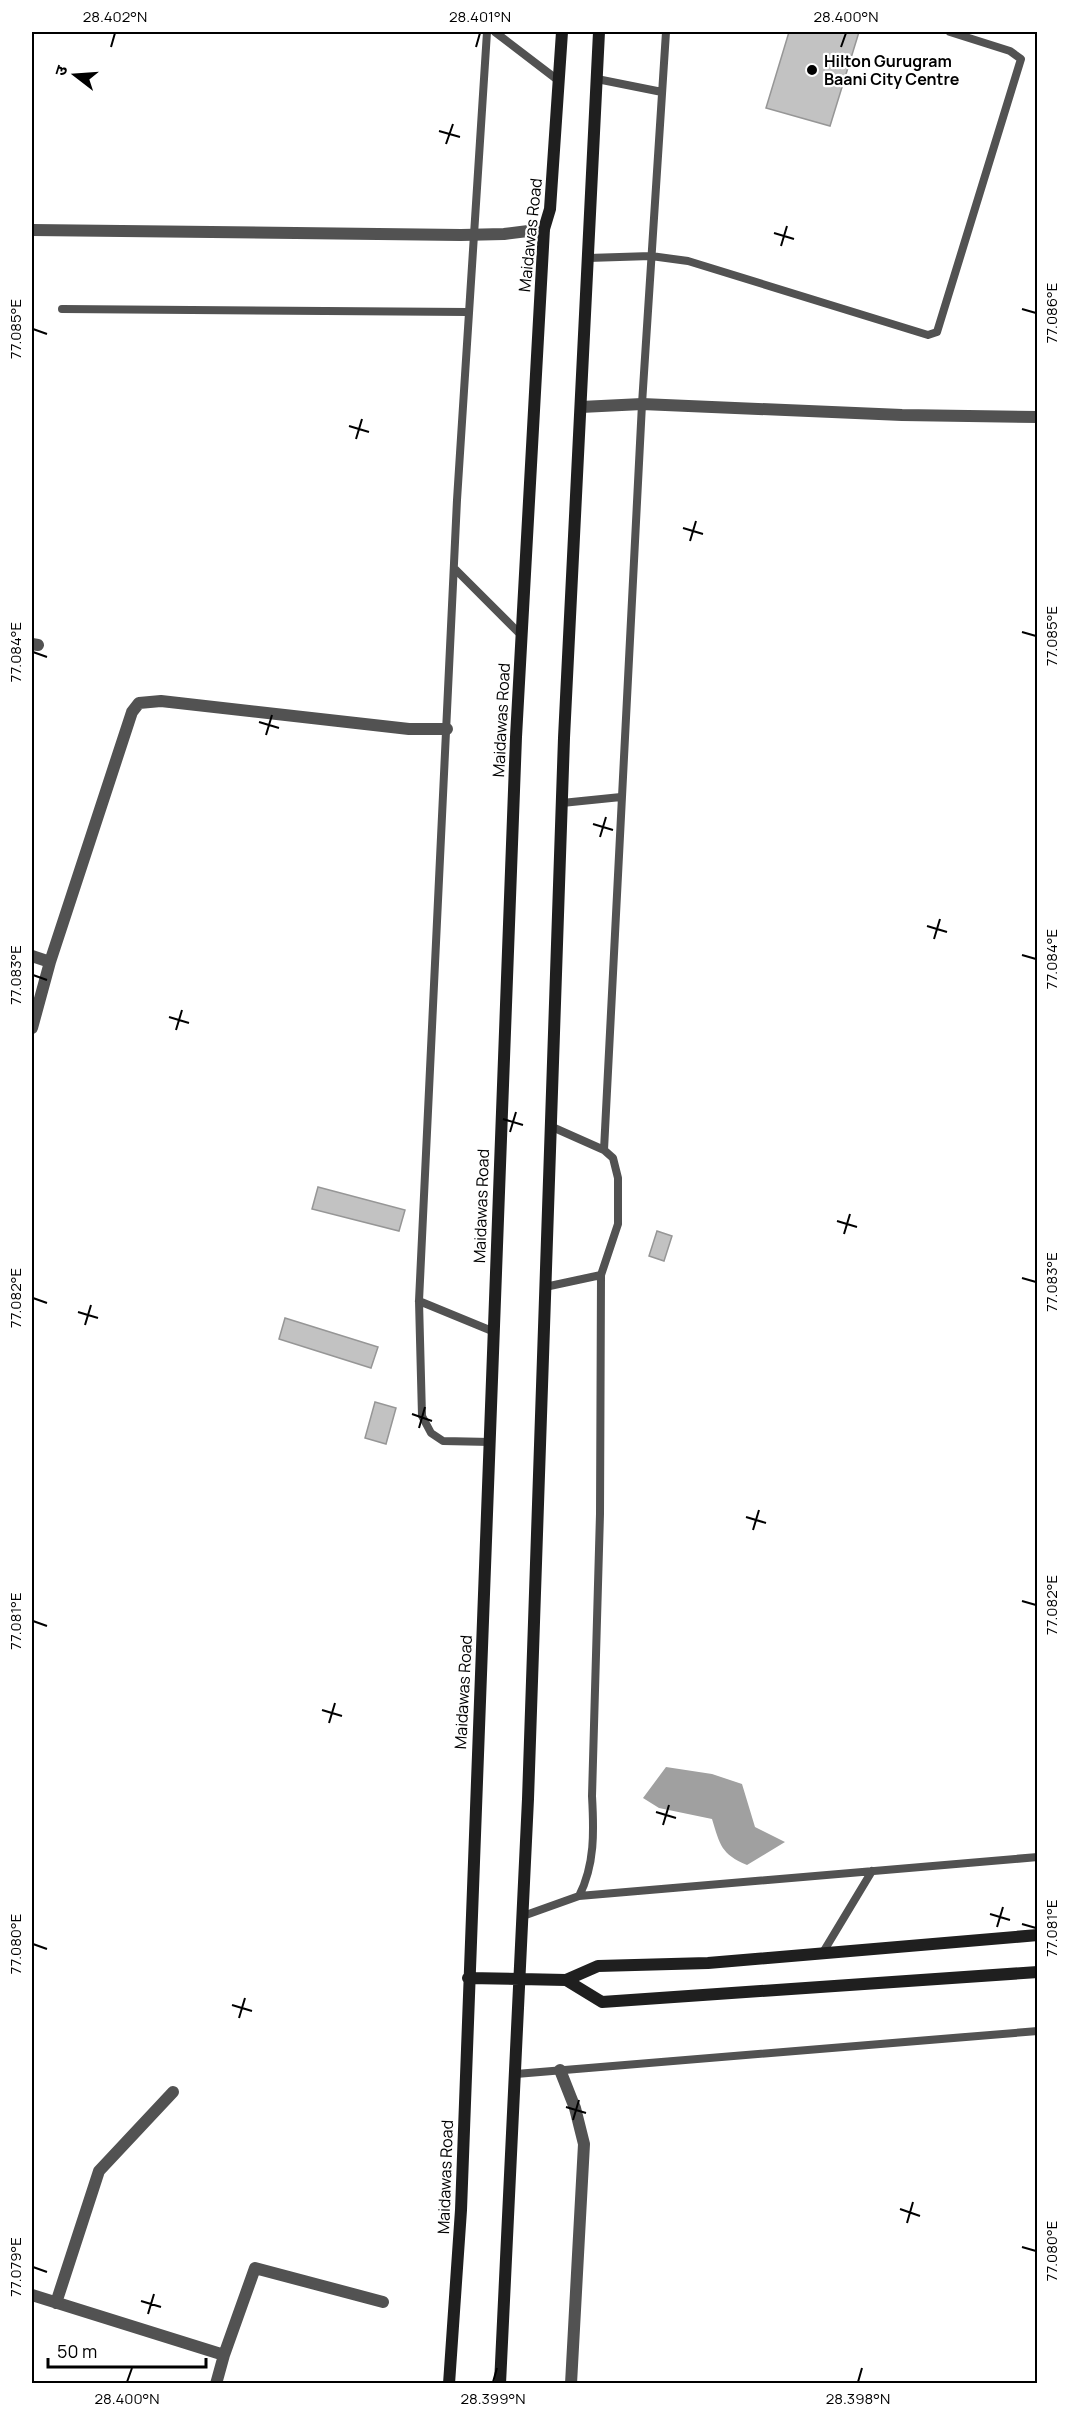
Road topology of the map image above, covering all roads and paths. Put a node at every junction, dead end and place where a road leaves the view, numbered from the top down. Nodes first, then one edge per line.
1 (487, 32) edge
2 (495, 32) edge
3 (562, 32) edge
4 (599, 32) edge
5 (666, 32) edge
6 (950, 32) edge
7 (597, 79) junction
8 (559, 81) junction
9 (662, 92) junction
10 (544, 229) junction
11 (32, 230) edge
12 (473, 234) junction
13 (651, 256) junction
14 (588, 258) junction
15 (62, 309) dead end
16 (468, 312) junction
17 (642, 404) junction
18 (581, 407) junction
19 (1038, 417) edge
20 (454, 568) junction
21 (522, 636) junction
22 (447, 729) junction
23 (621, 798) junction
24 (562, 803) junction
25 (32, 956) edge
26 (50, 962) junction
27 (32, 1028) edge
28 (550, 1126) junction
29 (603, 1150) junction
30 (601, 1275) junction
31 (545, 1287) junction
32 (419, 1301) junction
33 (492, 1330) junction
34 (490, 1442) junction
35 (1038, 1857) edge
36 (872, 1871) junction
37 (579, 1896) junction
38 (523, 1917) junction
39 (1038, 1935) edge
40 (822, 1954) junction
41 (1038, 1972) edge
42 (520, 1977) junction
43 (468, 1978) junction
44 (566, 1980) junction
45 (1038, 2031) edge
46 (560, 2070) junction
47 (516, 2074) junction
48 (173, 2092) dead end
49 (32, 2295) edge
50 (383, 2302) dead end
51 (56, 2303) junction
52 (224, 2355) junction
53 (216, 2384) edge
54 (449, 2384) edge
55 (500, 2384) edge
56 (571, 2384) edge

1 - 12 lane
2 - 8 lane
3 - 8 street, Maidawas Road
4 - 7 street
5 - 9 lane
6 - 13 lane
7 - 9 lane
7 - 14 street
8 - 10 street, Maidawas Road
9 - 13 lane
10 - 12 street
10 - 21 street, Maidawas Road
11 - 12 street
12 - 16 lane
13 - 14 lane
13 - 17 lane
14 - 18 street
15 - 16 lane
16 - 20 lane
17 - 18 street
17 - 19 street
17 - 23 lane
18 - 24 street
20 - 21 lane
20 - 22 lane
21 - 33 street, Maidawas Road
22 - 26 street
22 - 32 lane
23 - 24 lane
23 - 29 lane
24 - 28 street
25 - 26 street
26 - 27 street
28 - 29 lane
28 - 31 street
29 - 30 lane
30 - 31 lane
30 - 37 lane
31 - 38 street
32 - 33 lane
32 - 34 lane
33 - 34 street, Maidawas Road
34 - 43 street, Maidawas Road
35 - 36 lane
36 - 37 lane
36 - 40 lane
37 - 38 lane
38 - 42 street
39 - 40 street
40 - 44 street
41 - 44 street
42 - 43 street
42 - 44 street
42 - 47 street
43 - 54 street, Maidawas Road
45 - 46 lane
46 - 47 lane
46 - 56 street
47 - 55 street
48 - 51 street
49 - 51 street
50 - 52 street
51 - 52 street
52 - 53 street

